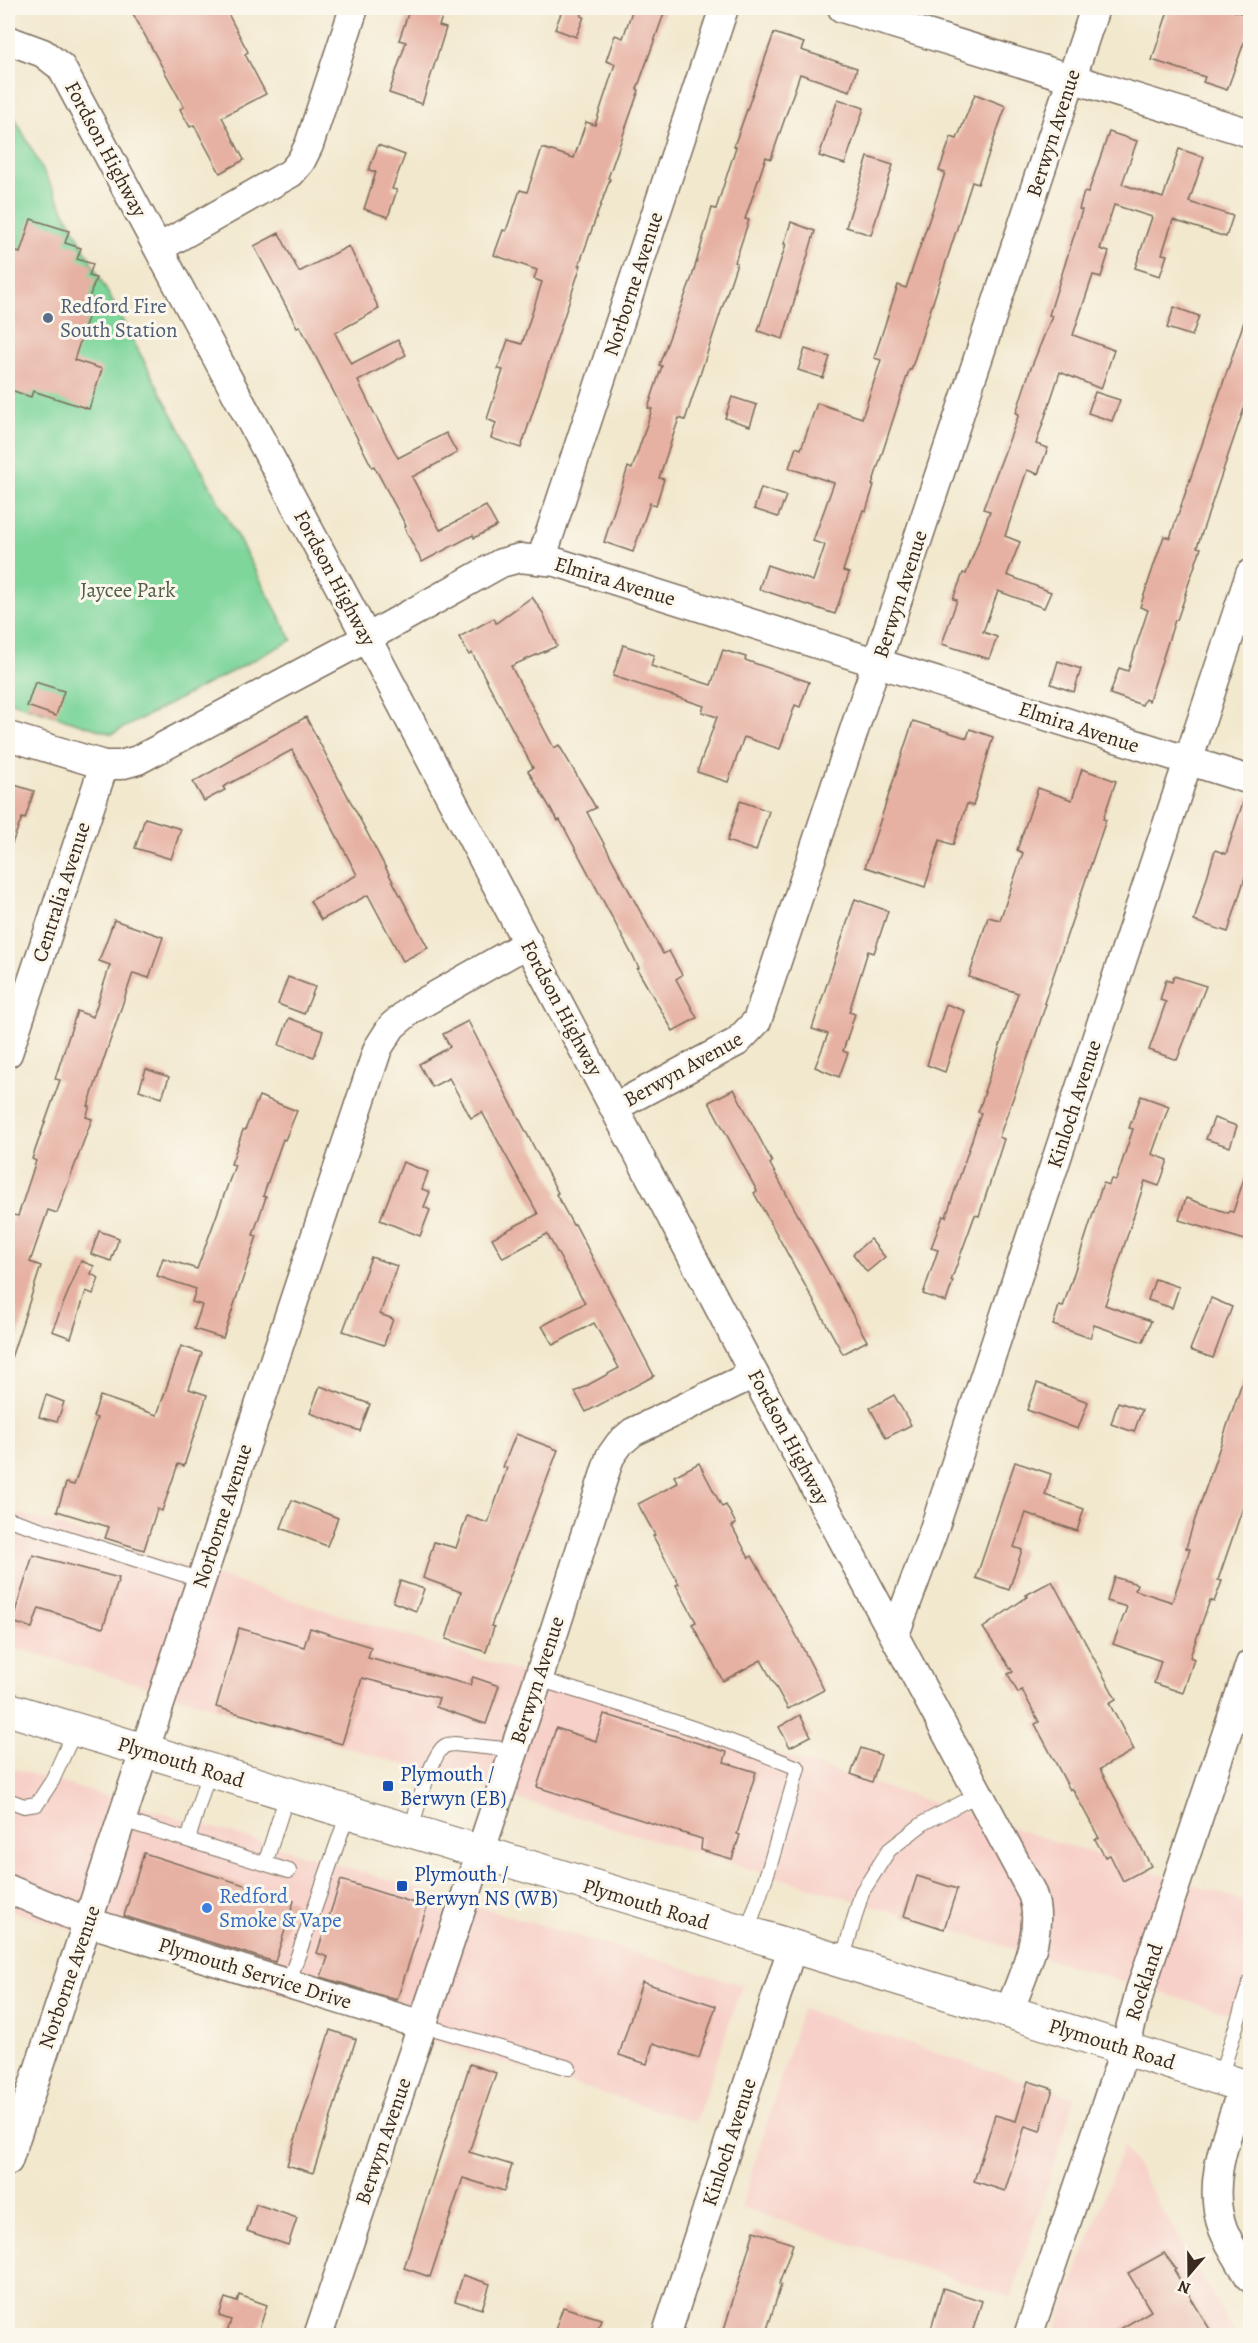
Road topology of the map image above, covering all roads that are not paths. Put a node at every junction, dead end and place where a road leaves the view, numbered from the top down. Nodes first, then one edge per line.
1 (354, 8) edge
2 (724, 8) edge
3 (842, 8) edge
4 (1095, 8) edge
5 (8, 40) edge
6 (1071, 78) junction
7 (1251, 133) edge
8 (159, 248) junction
9 (541, 560) junction
10 (1251, 574) edge
11 (367, 638) junction
12 (877, 662) junction
13 (8, 736) edge
14 (1188, 761) junction
15 (104, 765) junction
16 (1251, 780) edge
17 (528, 943) junction
18 (8, 1053) edge
19 (615, 1107) junction
20 (754, 1374) junction
21 (8, 1520) edge
22 (201, 1580) junction
23 (895, 1634) junction
24 (1251, 1664) edge
25 (538, 1679) junction
26 (8, 1709) edge
27 (75, 1730) junction
28 (514, 1750) junction
29 (145, 1751) junction
30 (209, 1771) junction
31 (287, 1794) junction
32 (979, 1794) junction
33 (8, 1800) edge
34 (348, 1813) junction
35 (122, 1821) junction
36 (410, 1832) junction
37 (188, 1840) junction
38 (480, 1853) junction
39 (264, 1864) junction
40 (289, 1871) dead end
41 (8, 1889) edge
42 (88, 1922) junction
43 (746, 1934) junction
44 (792, 1948) junction
45 (842, 1963) junction
46 (1251, 1982) edge
47 (288, 1984) junction
48 (1009, 2012) junction
49 (422, 2025) junction
50 (1125, 2048) junction
51 (569, 2068) dead end
52 (1238, 2084) edge
53 (8, 2161) edge
54 (1249, 2273) edge
55 (318, 2336) edge
56 (666, 2336) edge
57 (1028, 2336) edge

1 - 8 street
2 - 9 street, Norborne Avenue
3 - 6 street
4 - 6 street, Berwyn Avenue
5 - 8 street, Fordson Highway
6 - 7 street
6 - 12 street, Berwyn Avenue
8 - 11 street, Fordson Highway
9 - 11 street, Elmira Avenue
9 - 12 street, Elmira Avenue
10 - 14 street, Kinloch Avenue
11 - 15 street, Elmira Avenue
11 - 17 street, Fordson Highway
12 - 14 street, Elmira Avenue
12 - 19 street, Berwyn Avenue
13 - 15 street, Elmira Avenue
14 - 16 street, Elmira Avenue
14 - 23 street, Kinloch Avenue
15 - 18 street, Centralia Avenue
17 - 19 street, Fordson Highway
17 - 22 street, Norborne Avenue
19 - 20 street, Fordson Highway
20 - 23 street, Fordson Highway
20 - 25 street, Berwyn Avenue
21 - 22 lane
22 - 29 street, Norborne Avenue
23 - 32 street, Fordson Highway
24 - 50 street, Rockland
25 - 28 street, Berwyn Avenue
25 - 43 lane
26 - 27 main road, Plymouth Road
27 - 29 main road, Plymouth Road
27 - 33 lane
28 - 36 lane
28 - 38 street, Berwyn Avenue
29 - 30 main road, Plymouth Road
29 - 35 street, Norborne Avenue
30 - 31 main road, Plymouth Road
30 - 37 lane
31 - 34 main road, Plymouth Road
31 - 39 lane
32 - 45 lane
32 - 48 street, Fordson Highway
34 - 36 main road, Plymouth Road
34 - 47 lane
35 - 37 lane
35 - 42 street, Norborne Avenue
36 - 38 main road, Plymouth Road
37 - 39 lane
38 - 43 main road, Plymouth Road
38 - 49 street, Berwyn Avenue
39 - 40 lane
41 - 42 street, Plymouth Service Drive
42 - 47 street, Plymouth Service Drive
42 - 53 street, Norborne Avenue
43 - 44 main road, Plymouth Road
44 - 45 main road, Plymouth Road
44 - 56 street, Kinloch Avenue
45 - 48 main road, Plymouth Road
46 - 52 lane
47 - 49 street, Plymouth Service Drive
48 - 50 main road, Plymouth Road
49 - 51 lane
49 - 55 street, Berwyn Avenue
50 - 52 main road, Plymouth Road
50 - 57 street, Rockland
52 - 54 street

